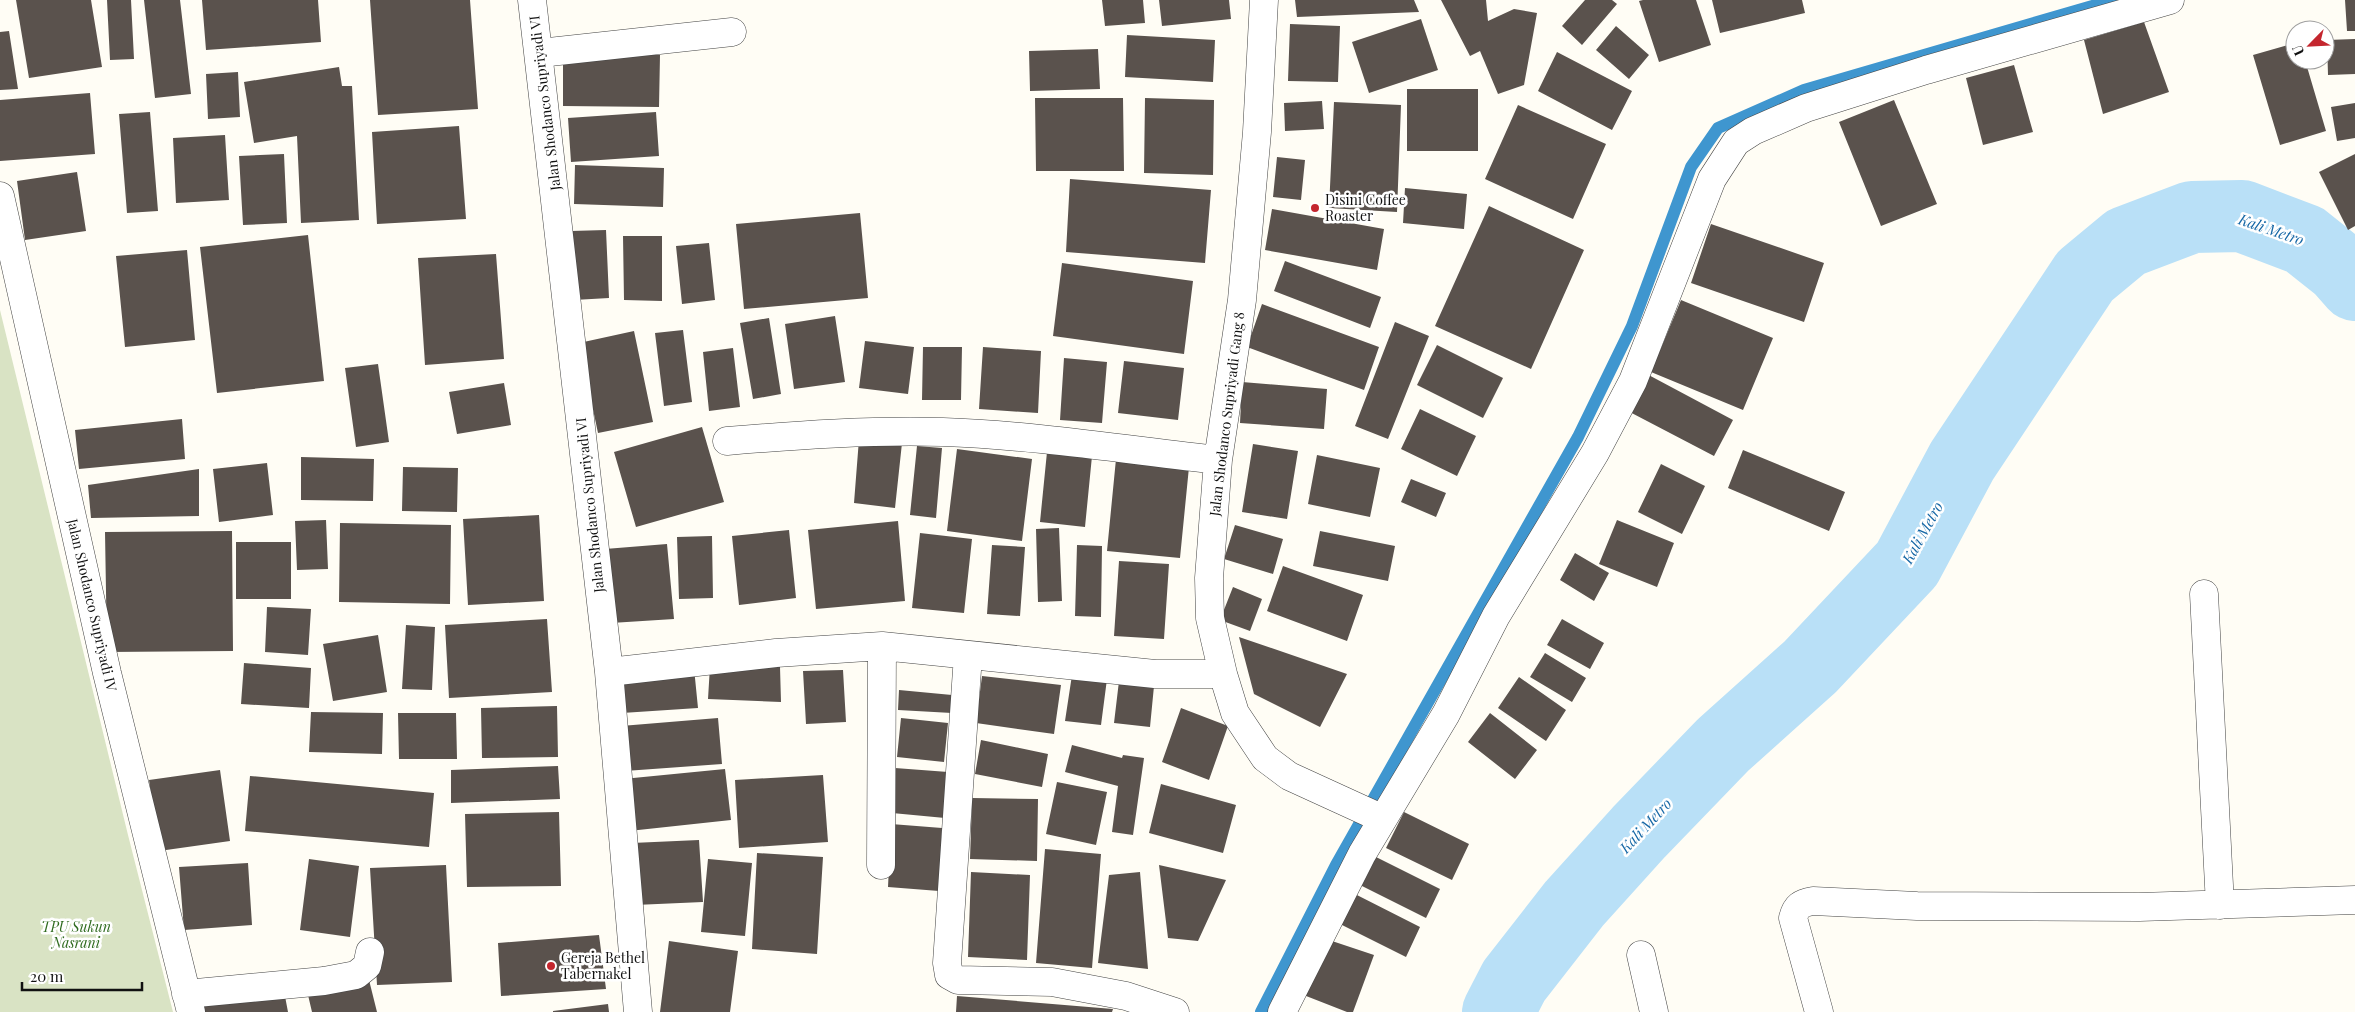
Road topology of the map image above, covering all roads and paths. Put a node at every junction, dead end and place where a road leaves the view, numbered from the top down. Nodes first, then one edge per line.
1 (532, 0) edge
2 (1264, 0) edge
3 (2170, 0) edge
4 (732, 32) dead end
5 (540, 53) junction
6 (0, 196) edge
7 (727, 442) dead end
8 (1218, 460) junction
9 (2204, 594) dead end
10 (882, 646) junction
11 (968, 655) junction
12 (609, 672) junction
13 (1223, 674) junction
14 (1379, 817) junction
15 (881, 865) dead end
16 (2355, 900) edge
17 (2220, 905) junction
18 (370, 952) dead end
19 (1641, 955) dead end
20 (188, 1003) edge
21 (638, 1012) edge
22 (1175, 1012) edge
23 (1282, 1012) edge
24 (1654, 1012) edge
25 (1819, 1012) edge

1 - 5 street, Jalan Shodanco Supriyadi VI
2 - 8 street, Jalan Shodanco Supriyadi Gang 8
3 - 14 street
4 - 5 street
5 - 12 street, Jalan Shodanco Supriyadi VI
6 - 20 street, Jalan Shodanco Supriyadi IV
7 - 8 street
8 - 13 street, Jalan Shodanco Supriyadi Gang 8
9 - 17 street
10 - 11 street
10 - 12 street
10 - 15 street
11 - 13 street
11 - 22 street
12 - 21 street, Jalan Shodanco Supriyadi VI
13 - 14 street, Jalan Shodanco Supriyadi Gang 8
14 - 23 street
16 - 17 street
17 - 25 street
18 - 20 street
19 - 24 street

